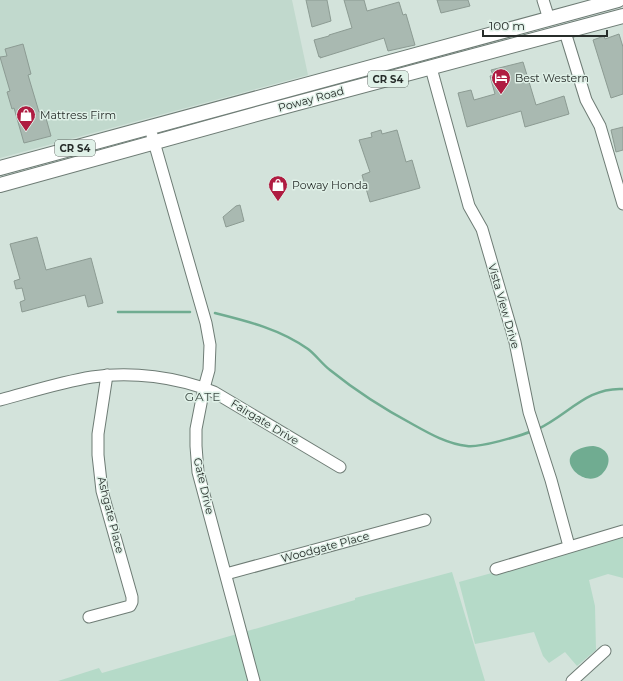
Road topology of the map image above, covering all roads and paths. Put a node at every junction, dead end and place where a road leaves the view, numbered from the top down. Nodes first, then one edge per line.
1 (544, 0) edge
2 (618, 0) edge
3 (623, 6) edge
4 (623, 16) edge
5 (548, 19) junction
6 (565, 32) junction
7 (410, 57) junction
8 (431, 68) junction
9 (319, 82) junction
10 (326, 95) junction
11 (264, 112) junction
12 (150, 127) junction
13 (154, 142) junction
14 (32, 160) junction
15 (0, 168) edge
16 (0, 175) edge
17 (0, 185) edge
18 (623, 204) edge
19 (107, 375) junction
20 (204, 388) junction
21 (0, 400) edge
22 (340, 467) dead end
23 (425, 520) dead end
24 (623, 531) edge
25 (569, 546) junction
26 (496, 569) dead end
27 (226, 574) junction
28 (89, 617) dead end
29 (605, 652) dead end
30 (254, 681) edge
31 (572, 681) edge

1 - 5 street
2 - 5 main road, Poway Road / CR S4
3 - 6 main road
4 - 6 main road, Poway Road / CR S4
5 - 7 main road, Poway Road / CR S4
5 - 8 main road
6 - 8 main road, Poway Road / CR S4
6 - 18 street
7 - 9 main road, Poway Road / CR S4
7 - 10 main road
8 - 10 main road, Poway Road / CR S4
8 - 25 street, Vista View Drive
9 - 11 main road
9 - 12 main road, Poway Road / CR S4
10 - 11 main road, Poway Road / CR S4
11 - 13 main road, Poway Road / CR S4
12 - 13 street, Gate Drive
12 - 14 main road, Poway Road / CR S4
13 - 17 main road, Poway Road / CR S4
13 - 20 street, Gate Drive
14 - 15 main road, Poway Road / CR S4
14 - 16 main road
19 - 20 street, Fairgate Drive
19 - 21 street, Fairgate Drive
19 - 28 street, Ashgate Place
20 - 22 street, Fairgate Drive
20 - 27 street, Gate Drive
23 - 27 street, Woodgate Place
24 - 25 street
25 - 26 street
27 - 30 street, Gate Drive
29 - 31 street

